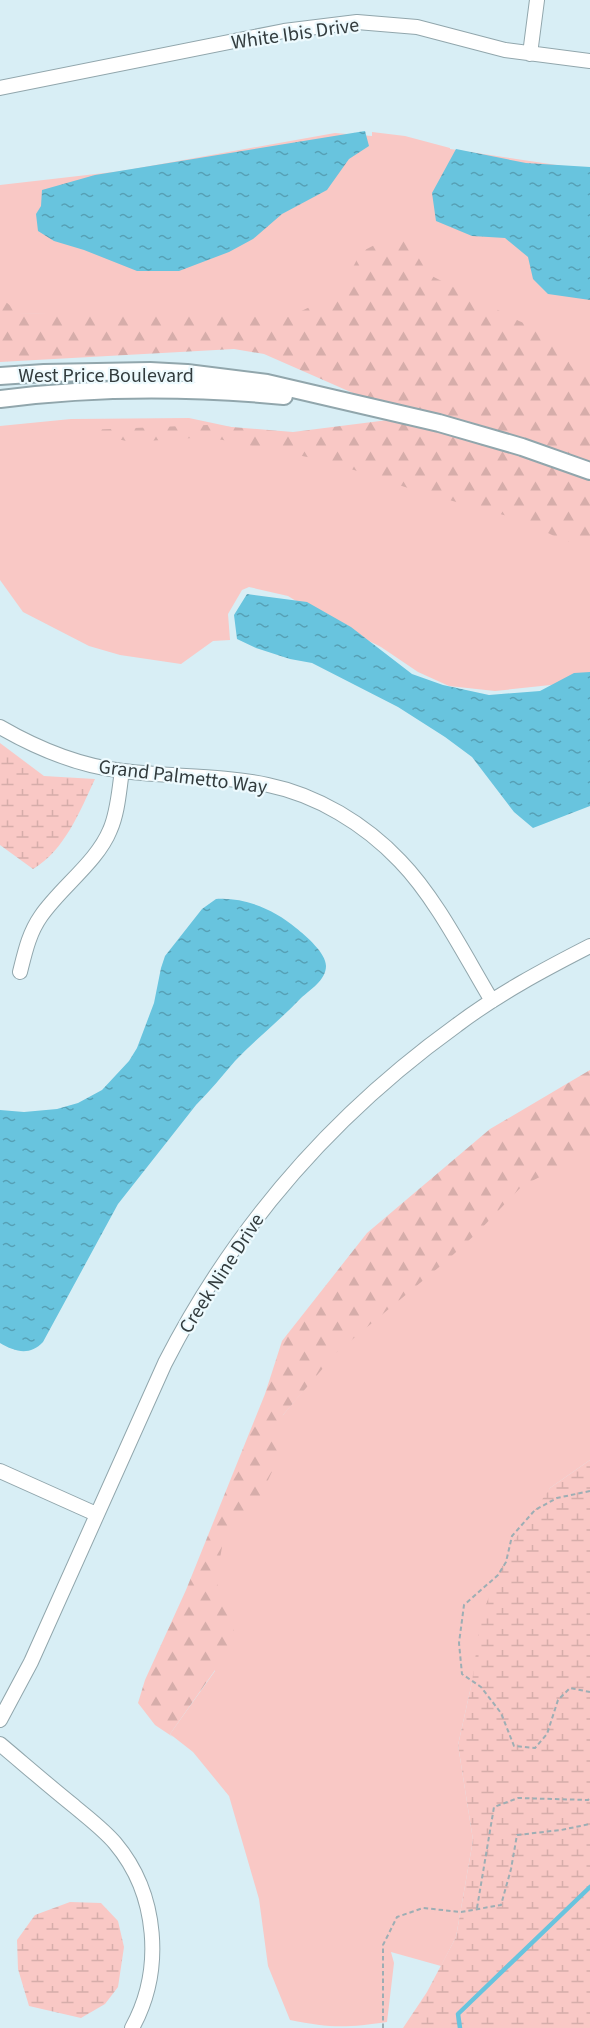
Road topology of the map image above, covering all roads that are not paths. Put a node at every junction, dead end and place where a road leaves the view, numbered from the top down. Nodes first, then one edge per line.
1 (537, 0) edge
2 (530, 54) junction
3 (590, 61) edge
4 (0, 88) edge
5 (0, 376) edge
6 (0, 399) edge
7 (352, 403) junction
8 (590, 471) edge
9 (0, 727) edge
10 (122, 771) junction
11 (590, 946) edge
12 (20, 972) dead end
13 (492, 1001) junction
14 (0, 1471) edge
15 (96, 1514) junction
16 (0, 1720) edge
17 (0, 1744) edge
18 (132, 2028) edge

1 - 2 street
2 - 3 street, White Ibis Drive
2 - 4 street, White Ibis Drive
5 - 7 street, West Price Boulevard
6 - 7 street, West Price Boulevard
7 - 8 street, West Price Boulevard
9 - 10 street, Grand Palmetto Way
10 - 12 street
10 - 13 street, Grand Palmetto Way
11 - 13 street, Creek Nine Drive
13 - 15 street, Creek Nine Drive
14 - 15 street
15 - 16 street, Creek Nine Drive
17 - 18 street

